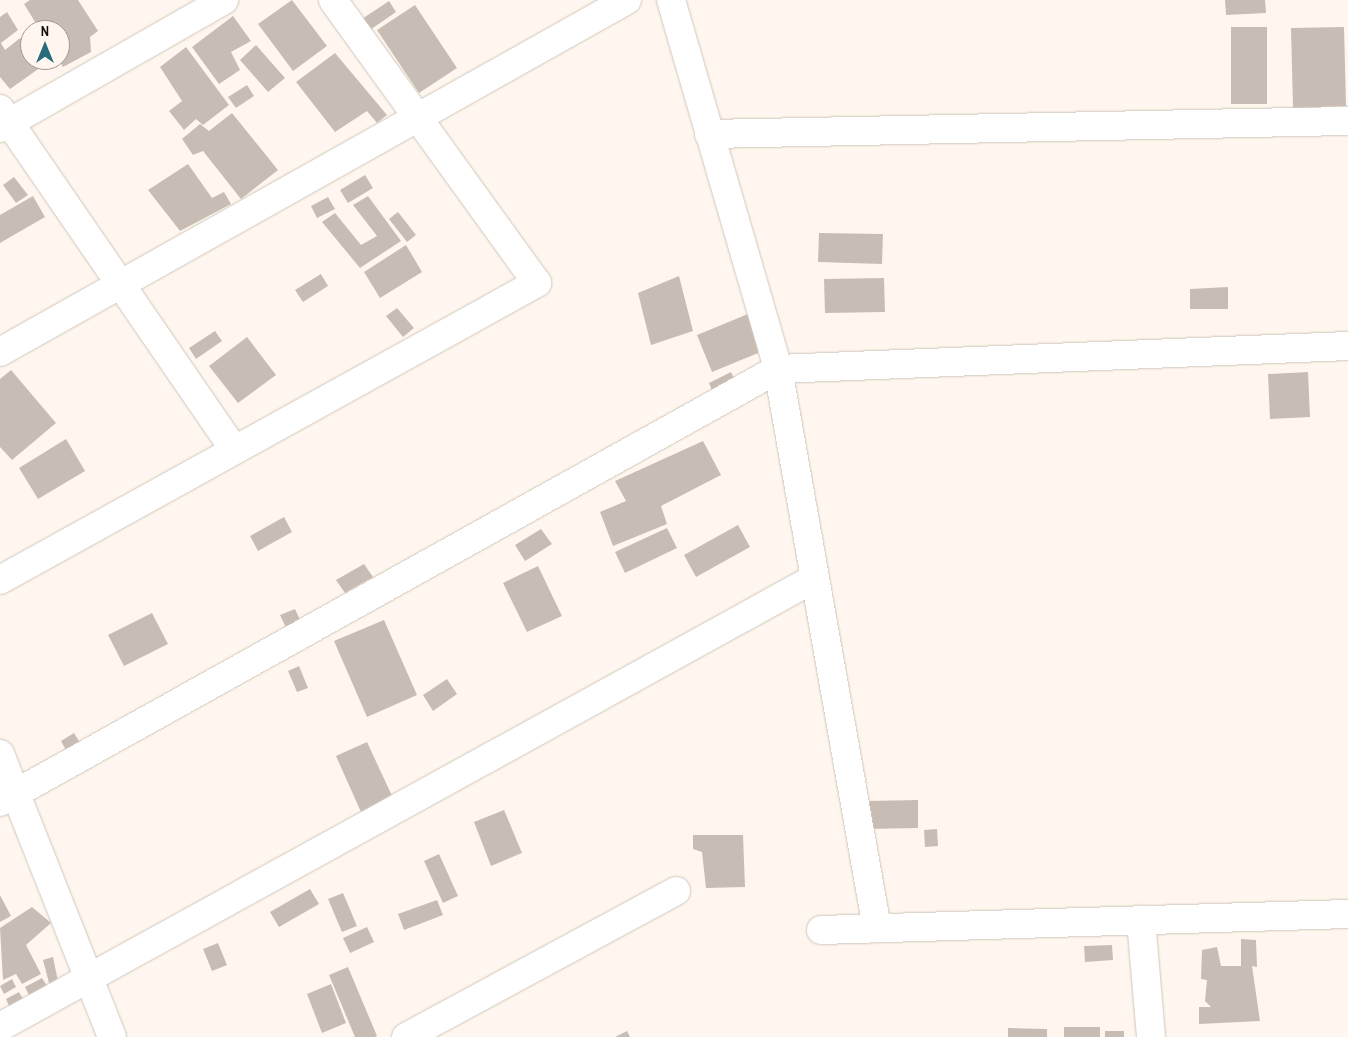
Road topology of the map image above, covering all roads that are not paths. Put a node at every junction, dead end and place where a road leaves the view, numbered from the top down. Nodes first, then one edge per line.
1 (224, 0) edge
2 (333, 0) edge
3 (627, 0) edge
4 (671, 0) edge
5 (418, 118) junction
6 (3, 120) edge
7 (1348, 121) edge
8 (709, 134) junction
9 (120, 285) junction
10 (1348, 346) edge
11 (0, 352) edge
12 (778, 369) junction
13 (234, 450) junction
14 (815, 578) junction
15 (0, 580) edge
16 (0, 754) edge
17 (8, 798) edge
18 (676, 891) dead end
19 (1348, 914) edge
20 (1141, 920) junction
21 (877, 928) junction
22 (821, 930) dead end
23 (89, 978) junction
24 (0, 1027) edge
25 (112, 1037) edge
26 (406, 1037) edge
27 (1151, 1037) edge

1 - 6 street
2 - 5 street
3 - 5 street
4 - 8 street
5 - 9 street
5 - 13 street
6 - 9 street
7 - 8 street
8 - 12 street
9 - 11 street
9 - 13 street
10 - 12 street
12 - 14 street
12 - 17 street
13 - 15 street
14 - 21 street
14 - 23 street
16 - 17 street
17 - 23 street
18 - 26 street
19 - 20 street
20 - 21 street
20 - 27 street
21 - 22 street
23 - 24 street
23 - 25 street

